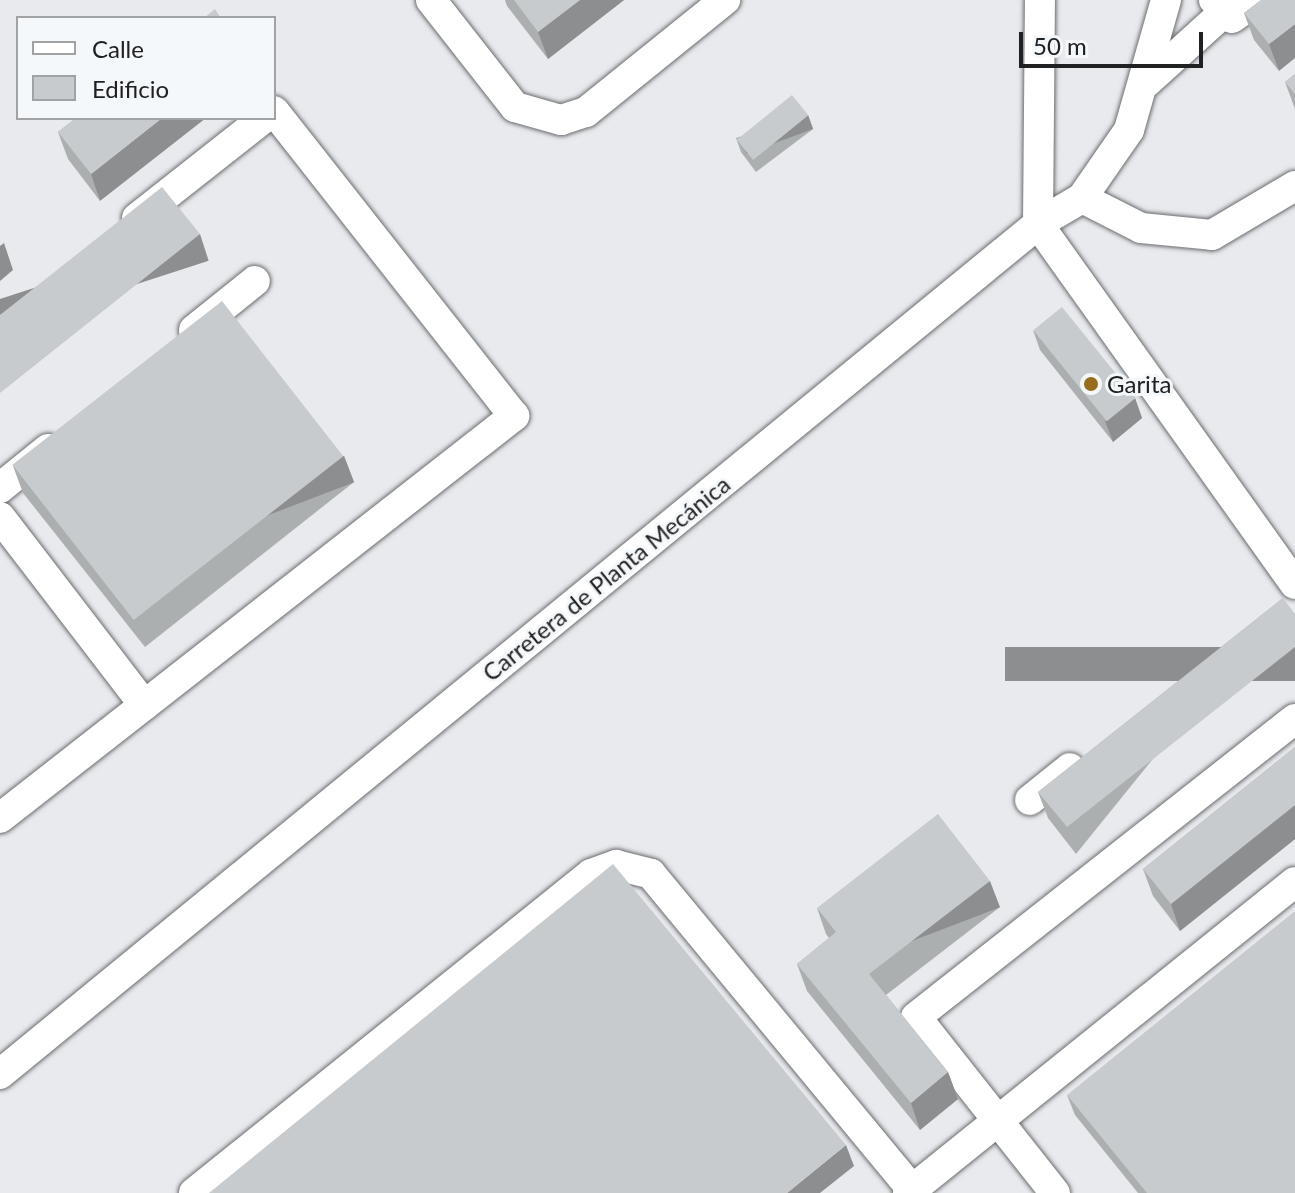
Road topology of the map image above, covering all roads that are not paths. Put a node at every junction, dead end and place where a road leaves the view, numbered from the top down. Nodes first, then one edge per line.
1 (431, 0) edge
2 (725, 0) edge
3 (1040, 0) edge
4 (1166, 0) edge
5 (1258, 0) edge
6 (1217, 8) edge
7 (1147, 82) junction
8 (276, 114) edge
9 (261, 120) edge
10 (1295, 186) edge
11 (1082, 198) junction
12 (1038, 224) junction
13 (113, 236) edge
14 (255, 281) dead end
15 (170, 350) edge
16 (73, 429) edge
17 (0, 488) edge
18 (0, 517) edge
19 (1295, 584) edge
20 (1295, 592) edge
21 (1271, 611) edge
22 (144, 705) junction
23 (1295, 719) edge
24 (1090, 753) edge
25 (1030, 800) dead end
26 (0, 818) edge
27 (1295, 882) edge
28 (0, 1074) edge
29 (998, 1121) junction
30 (912, 1192) edge
31 (194, 1193) edge
32 (1055, 1193) edge

1 - 2 street
3 - 12 street
4 - 7 street
5 - 6 street
6 - 7 street
7 - 11 street
8 - 22 street
9 - 13 street
10 - 11 street
11 - 12 street, Carretera de Planta Mecánica
12 - 19 street
12 - 28 street, Carretera de Planta Mecánica
14 - 15 street
16 - 17 street
18 - 22 street
20 - 21 street
22 - 26 street
23 - 29 street
24 - 25 street
27 - 29 street
29 - 30 street
29 - 32 street
30 - 31 street

